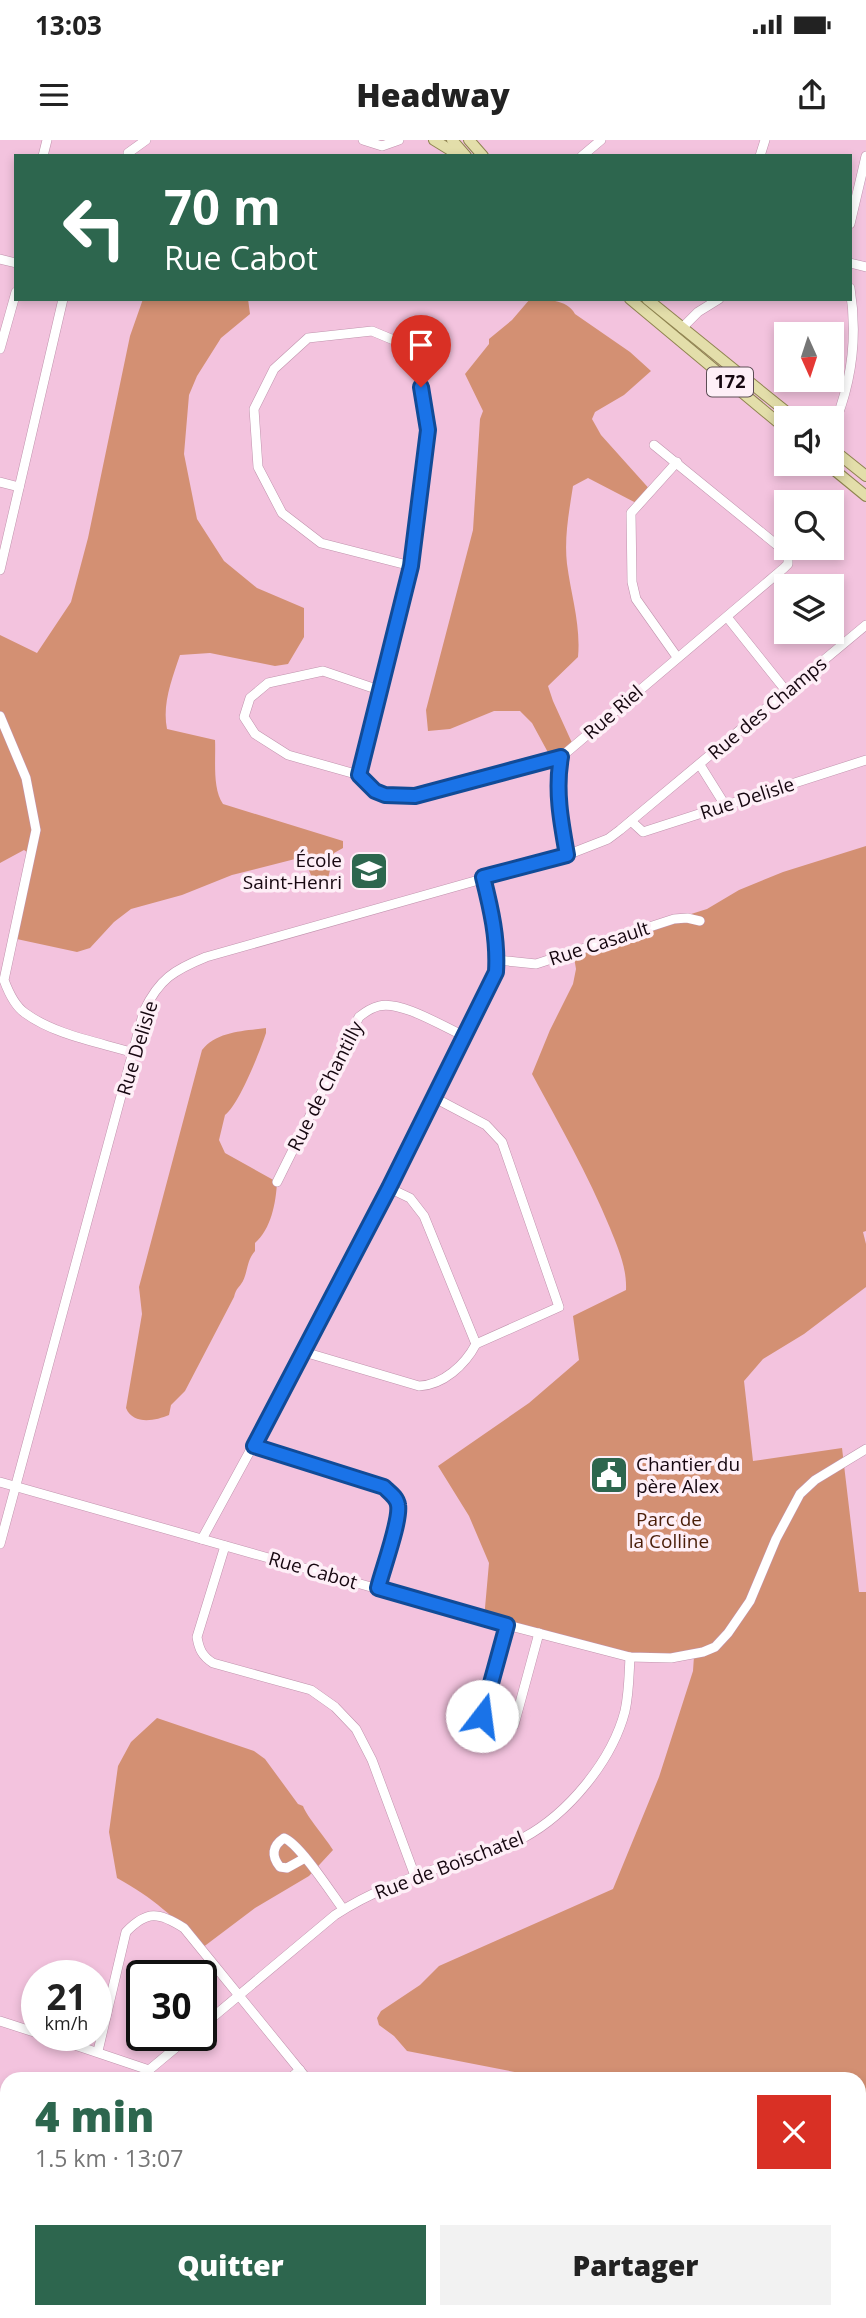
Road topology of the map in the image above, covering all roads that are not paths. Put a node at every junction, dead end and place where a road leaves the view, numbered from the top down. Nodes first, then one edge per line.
1 (145, 140) edge
2 (363, 140) edge
3 (399, 140) edge
4 (434, 140) edge
5 (452, 140) edge
6 (601, 140) edge
7 (128, 154) edge
8 (457, 154) edge
9 (464, 154) edge
10 (584, 154) edge
11 (866, 156) edge
12 (852, 216) edge
13 (14, 299) edge
14 (63, 301) edge
15 (632, 301) edge
16 (650, 301) edge
17 (716, 301) edge
18 (851, 301) edge
19 (682, 328) junction
20 (0, 349) edge
21 (779, 406) edge
22 (840, 406) edge
23 (774, 419) edge
24 (654, 445) dead end
25 (844, 458) edge
26 (677, 463) junction
27 (842, 476) edge
28 (866, 476) edge
29 (0, 482) edge
30 (19, 488) junction
31 (866, 496) edge
32 (411, 566) junction
33 (0, 570) edge
34 (726, 617) junction
35 (866, 625) edge
36 (677, 657) junction
37 (379, 690) junction
38 (787, 692) junction
39 (0, 716) edge
40 (561, 757) junction
41 (866, 760) edge
42 (700, 765) junction
43 (359, 775) junction
44 (725, 805) junction
45 (631, 821) junction
46 (584, 849) joint
47 (567, 855) junction
48 (483, 877) junction
49 (700, 921) dead end
50 (497, 960) junction
51 (464, 1036) junction
52 (134, 1053) junction
53 (433, 1097) junction
54 (277, 1182) dead end
55 (389, 1188) junction
56 (475, 1344) junction
57 (304, 1353) junction
58 (254, 1446) junction
59 (866, 1449) edge
60 (0, 1482) edge
61 (16, 1487) junction
62 (202, 1539) junction
63 (0, 1544) edge
64 (225, 1546) junction
65 (378, 1588) junction
66 (507, 1625) junction
67 (539, 1633) junction
68 (630, 1657) junction
69 (305, 1858) dead end
70 (415, 1876) junction
71 (343, 1909) junction
72 (112, 1992) edge
73 (239, 1995) junction
74 (217, 2014) edge
75 (0, 2021) edge
76 (21, 2028) edge
77 (98, 2051) edge
78 (172, 2051) edge
79 (149, 2070) joint
80 (300, 2070) joint
81 (298, 2072) edge

1 - 7 street
2 - 3 street
4 - 8 main road
5 - 9 main road
6 - 10 street
11 - 12 street
13 - 20 street
14 - 30 street
15 - 23 main road, 172
16 - 19 main road, 172
17 - 19 street
18 - 22 street
19 - 21 main road, 172
24 - 26 street
25 - 28 main road
26 - 34 street, Rue Riel
26 - 36 street
27 - 31 main road
29 - 30 street
30 - 33 street
32 - 32 street
32 - 37 street
34 - 36 street, Rue Riel
34 - 38 street
35 - 38 street, Rue des Champs
36 - 40 street, Rue Riel
37 - 43 street
37 - 43 street, Rue Riel
38 - 42 street, Rue des Champs
39 - 52 street
40 - 43 street, Rue Riel
40 - 47 street
41 - 44 street, Rue Delisle
42 - 44 street, Rue des Champs
42 - 45 street, Rue des Champs
44 - 45 street, Rue Delisle
45 - 46 street, Rue des Champs
46 - 47 street, Rue Delisle
47 - 48 street, Rue Delisle
48 - 50 street
48 - 52 street, Rue Delisle
49 - 50 street, Rue Casault
50 - 51 street
51 - 53 street
51 - 54 street, Rue de Chantilly
52 - 61 street, Rue Delisle
53 - 55 street
53 - 56 street
55 - 56 street
55 - 57 street
56 - 57 street
57 - 58 street
58 - 62 street
58 - 65 street
59 - 68 street, Rue Cabot
60 - 61 street, Rue Cabot
61 - 62 street, Rue Cabot
61 - 63 street, Rue Delisle
62 - 64 street, Rue Cabot
64 - 65 street, Rue Cabot
64 - 70 street
65 - 66 street, Rue Cabot
66 - 67 street, Rue Cabot
66 - 67 street
67 - 68 street, Rue Cabot
68 - 70 street, Rue de Boischatel
69 - 71 street
70 - 71 street, Rue de Boischatel
71 - 73 street, Rue de Boischatel
72 - 73 street
73 - 74 street, Rue de Boischatel
73 - 80 street
75 - 76 street
77 - 79 street
78 - 79 street
80 - 81 street

